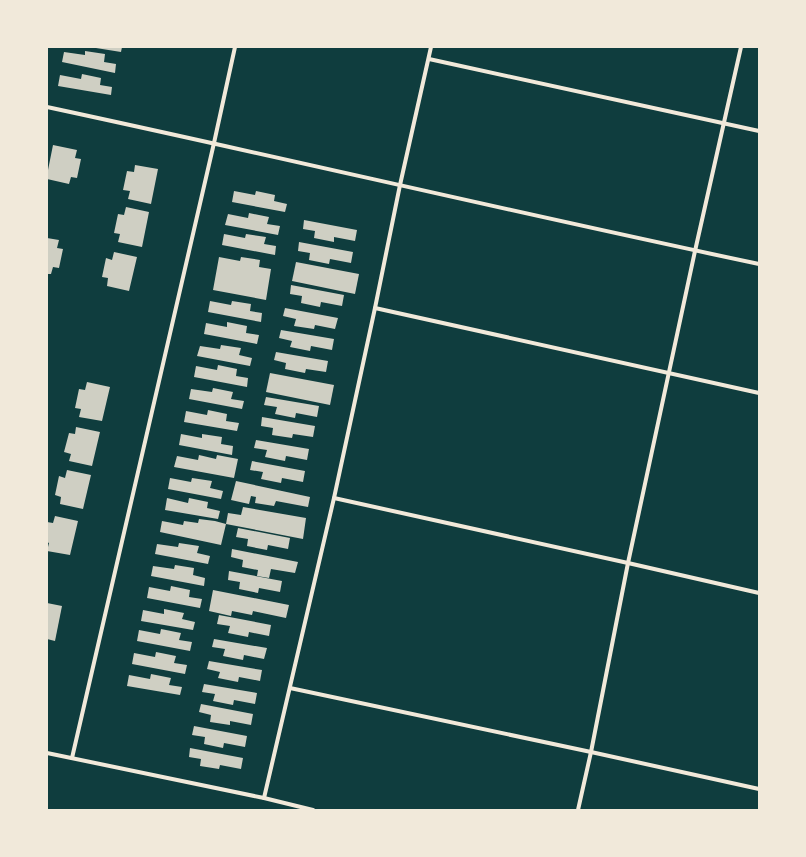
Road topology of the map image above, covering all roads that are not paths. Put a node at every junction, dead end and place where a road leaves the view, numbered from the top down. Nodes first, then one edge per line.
1 (235, 47) edge
2 (431, 47) edge
3 (741, 47) edge
4 (429, 59) junction
5 (47, 107) edge
6 (725, 122) junction
7 (759, 130) edge
8 (214, 143) junction
9 (400, 185) junction
10 (695, 251) junction
11 (759, 264) edge
12 (375, 308) junction
13 (669, 373) junction
14 (759, 393) edge
15 (334, 498) junction
16 (628, 563) junction
17 (759, 593) edge
18 (290, 688) junction
19 (591, 752) junction
20 (47, 753) edge
21 (72, 758) junction
22 (759, 789) edge
23 (264, 798) junction
24 (313, 810) edge
25 (578, 810) edge

1 - 8 street
2 - 4 street
3 - 6 street
4 - 6 street
4 - 9 street
5 - 8 street
6 - 7 street
6 - 10 street
8 - 9 street
8 - 21 street
9 - 10 street
9 - 12 street
10 - 11 street
10 - 13 street
12 - 13 street
12 - 15 street
13 - 14 street
13 - 16 street
15 - 16 street
15 - 18 street
16 - 17 street
16 - 19 street
18 - 19 street
18 - 23 street
19 - 22 street
19 - 25 street
20 - 21 street
21 - 23 street
23 - 24 street

